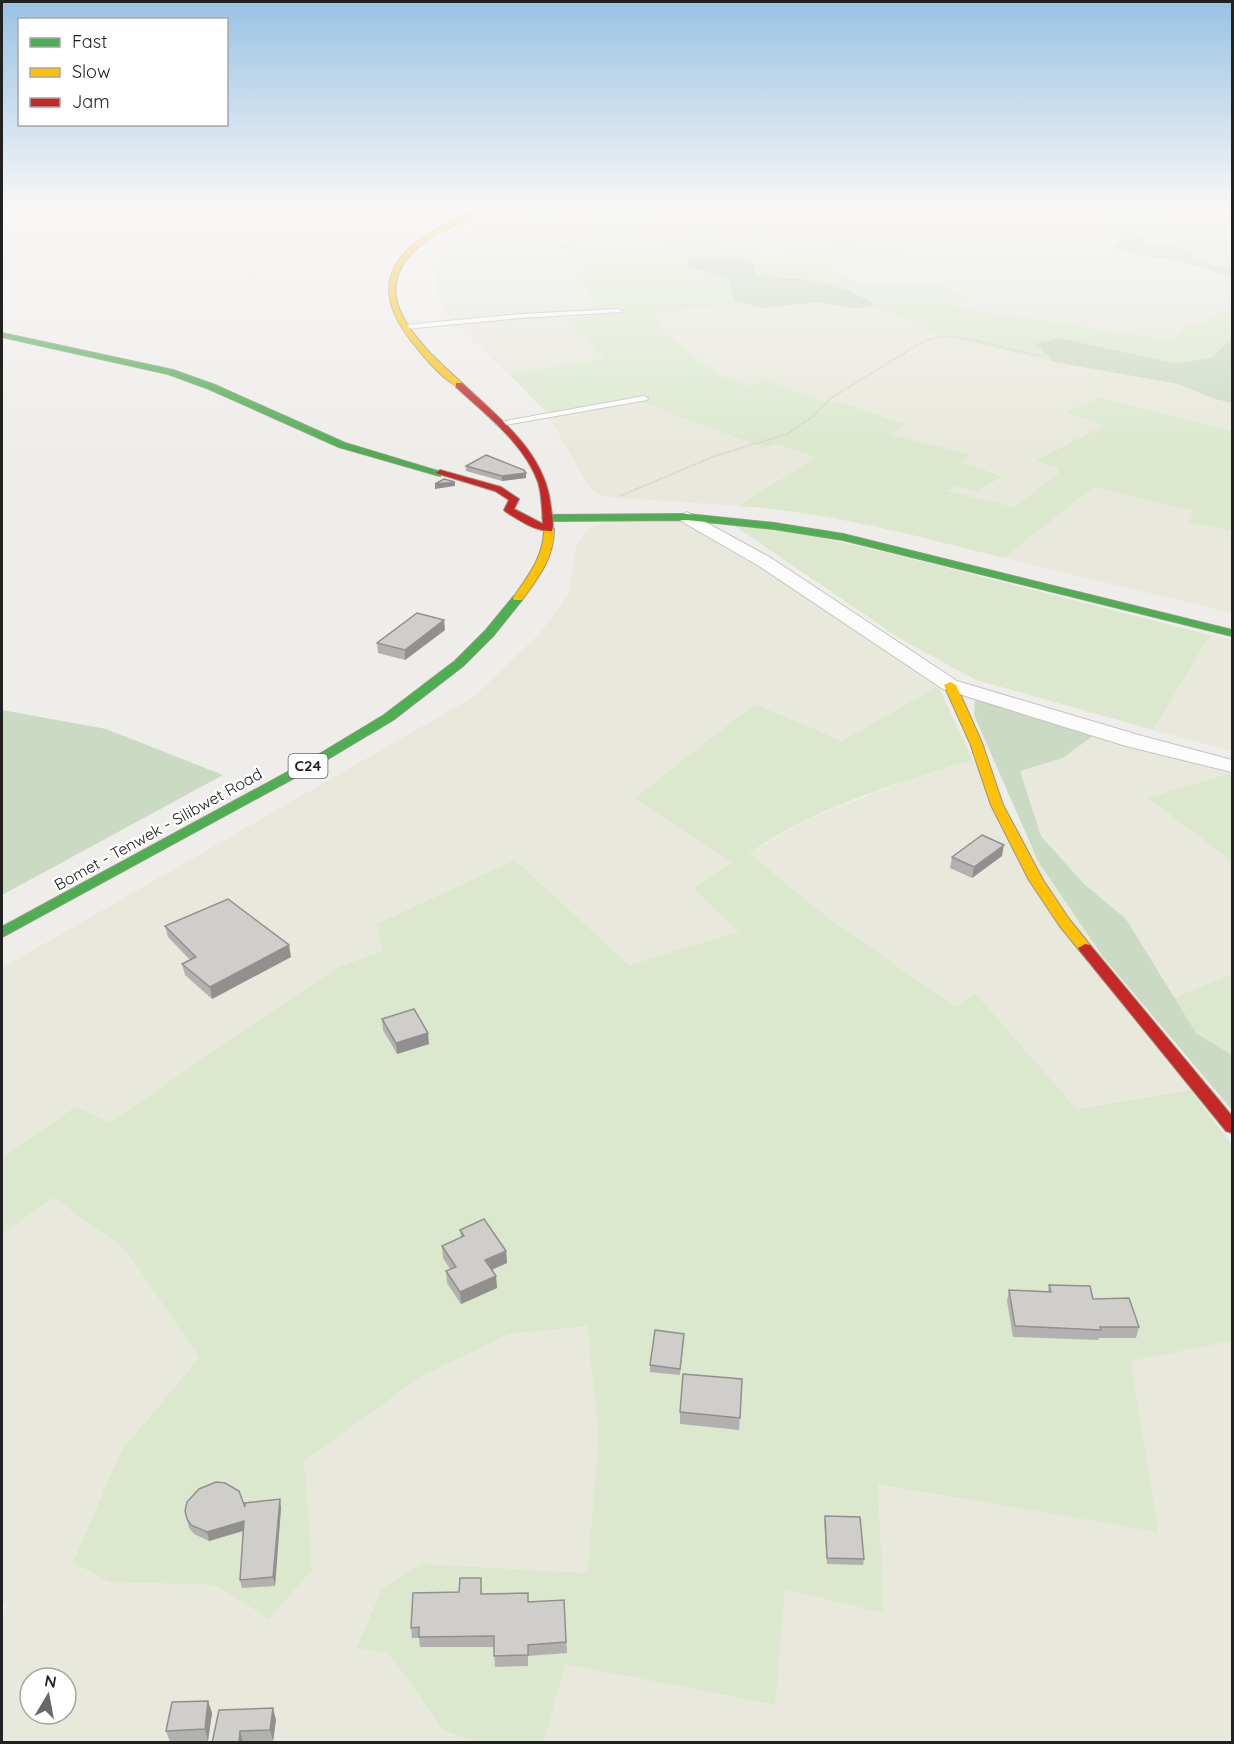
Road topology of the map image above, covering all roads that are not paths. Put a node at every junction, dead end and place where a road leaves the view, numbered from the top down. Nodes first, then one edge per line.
1 (391, 289) edge
2 (619, 311) dead end
3 (405, 327) junction
4 (2, 335) edge
5 (644, 398) dead end
6 (500, 423) junction
7 (687, 518) junction
8 (548, 524) junction
9 (1233, 633) edge
10 (950, 685) junction
11 (1233, 766) edge
12 (2, 933) edge
13 (1233, 1127) edge

1 - 3 street, C24
2 - 3 lane
3 - 6 street, C24
4 - 8 street
5 - 6 lane
6 - 8 street, C24
7 - 8 street
7 - 9 street
7 - 10 street
8 - 12 street, Bomet - Tenwek - Silibwet Road / C24
10 - 11 street
10 - 13 street

